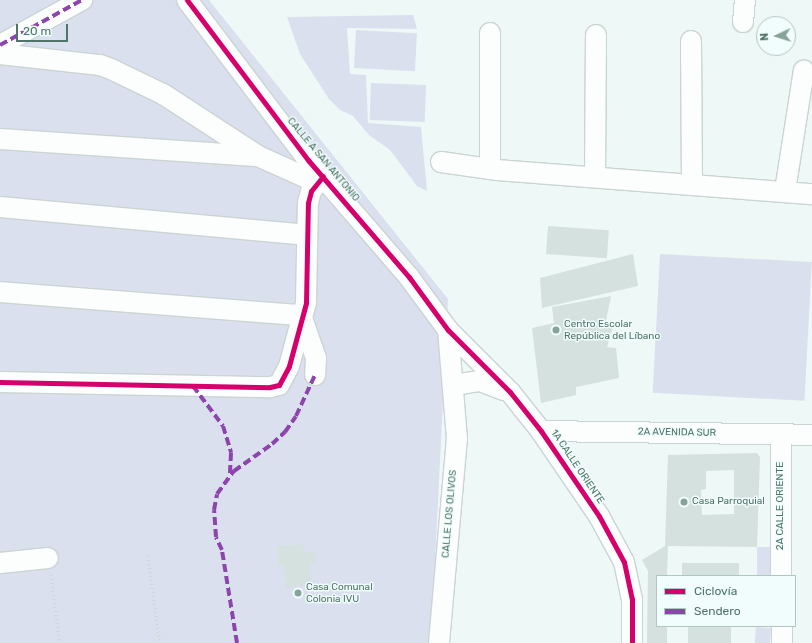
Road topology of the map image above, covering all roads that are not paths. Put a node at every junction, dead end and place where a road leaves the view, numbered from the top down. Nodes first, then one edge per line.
1 (82, 0) edge
2 (187, 0) edge
3 (745, 0) edge
4 (743, 22) dead end
5 (490, 33) dead end
6 (596, 35) dead end
7 (691, 41) dead end
8 (0, 45) edge
9 (0, 54) edge
10 (804, 70) dead end
11 (0, 139) edge
12 (258, 156) junction
13 (441, 162) dead end
14 (490, 169) junction
15 (323, 176) junction
16 (594, 177) junction
17 (692, 185) junction
18 (785, 191) junction
19 (812, 194) edge
20 (0, 207) edge
21 (306, 235) junction
22 (0, 292) edge
23 (301, 314) junction
24 (448, 330) junction
25 (315, 375) dead end
26 (0, 382) edge
27 (454, 385) junction
28 (510, 392) junction
29 (541, 431) junction
30 (812, 435) edge
31 (781, 436) junction
32 (0, 563) edge
33 (49, 564) road end
34 (782, 575) edge
35 (782, 627) edge
36 (439, 643) edge
37 (632, 643) edge
38 (782, 643) edge

1 - 8 street
2 - 15 street, CALLE A SAN ANTONIO
3 - 4 street
5 - 14 street
6 - 16 street
7 - 17 street
9 - 12 street
10 - 18 street
11 - 12 street
12 - 15 street
13 - 14 street
14 - 16 street
15 - 21 street
15 - 24 street, CALLE A SAN ANTONIO
16 - 17 street
17 - 18 street
18 - 19 street
20 - 21 street
21 - 23 street
22 - 23 street
23 - 25 street
23 - 26 street
24 - 27 street, CALLE LOS OLIVOS
24 - 28 street, 1A CALLE ORIENTE
27 - 28 street
27 - 36 street, CALLE LOS OLIVOS
28 - 29 street, 1A CALLE ORIENTE
29 - 31 street, 2A AVENIDA SUR
29 - 37 street, 1A CALLE ORIENTE
30 - 31 street, 2A AVENIDA SUR
31 - 34 street, 2A CALLE ORIENTE
32 - 33 street
35 - 38 street

